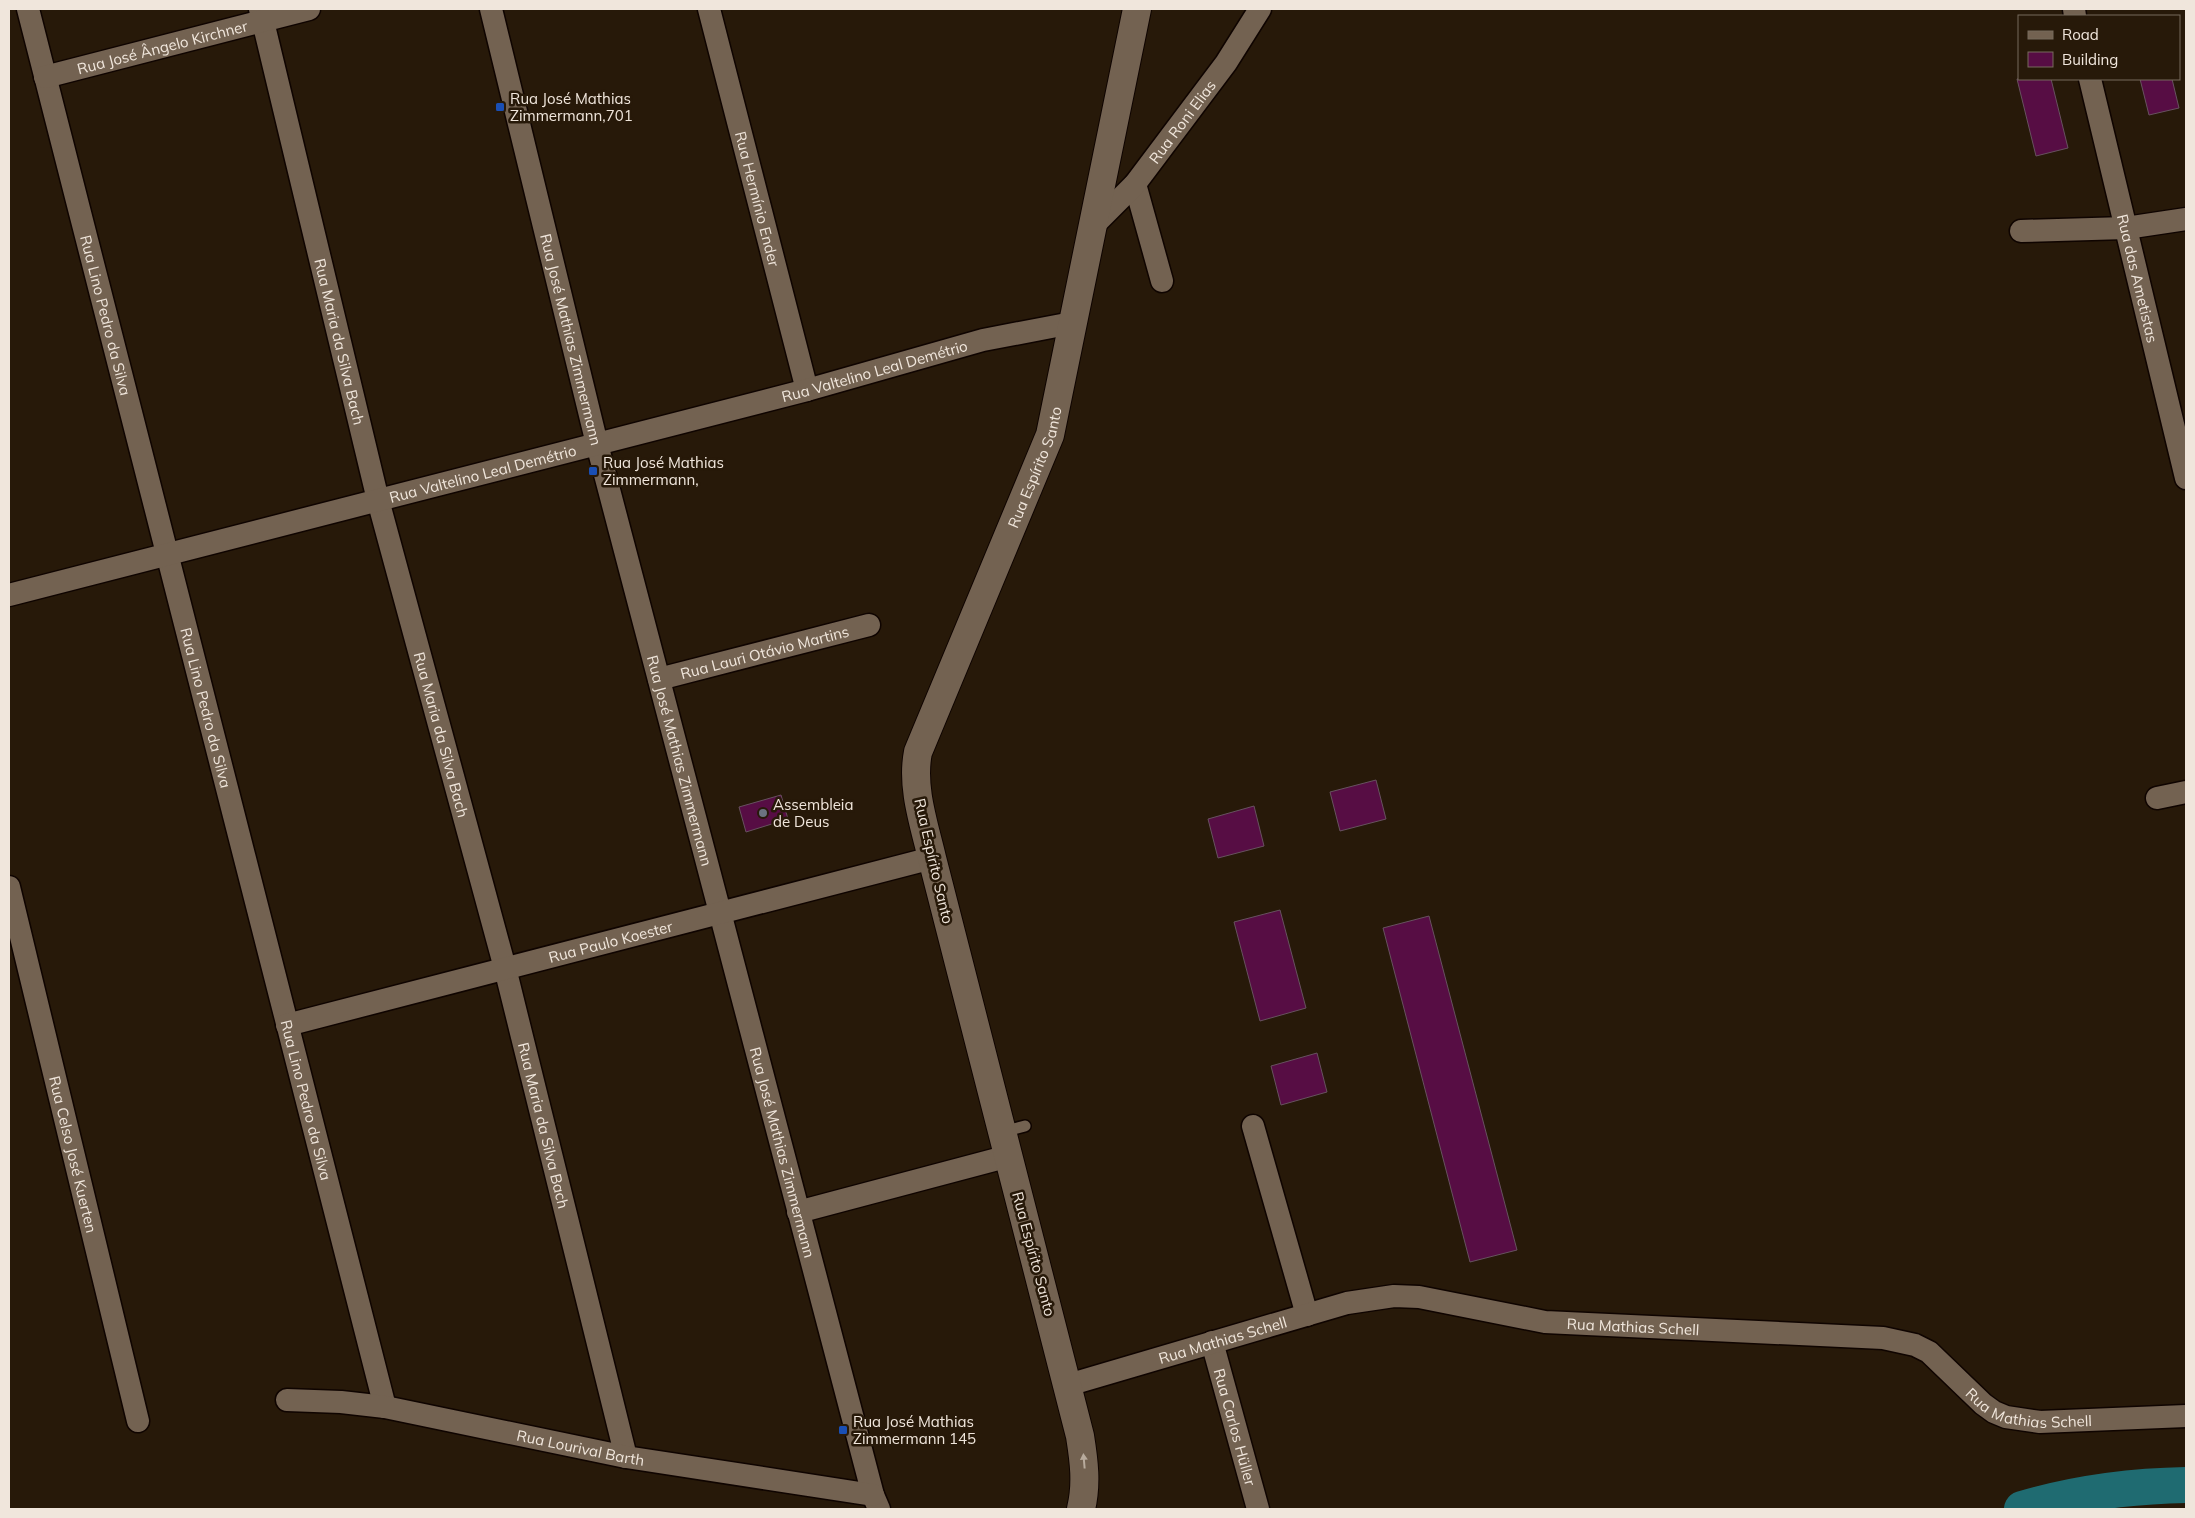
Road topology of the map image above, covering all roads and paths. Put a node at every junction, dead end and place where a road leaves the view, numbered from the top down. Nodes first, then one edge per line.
1 (28, 9) edge
2 (309, 9) edge
3 (491, 9) edge
4 (709, 9) edge
5 (1137, 9) edge
6 (1260, 9) edge
7 (262, 15) edge
8 (45, 77) junction
9 (2090, 80) edge
10 (1135, 184) junction
11 (2186, 219) edge
12 (1092, 227) junction
13 (2126, 228) junction
14 (2021, 231) dead end
15 (1162, 281) dead end
16 (1072, 323) junction
17 (807, 390) junction
18 (597, 444) junction
19 (2186, 478) edge
20 (378, 500) junction
21 (167, 554) junction
22 (9, 595) edge
23 (868, 625) dead end
24 (659, 678) junction
25 (2186, 792) edge
26 (2157, 798) dead end
27 (932, 858) junction
28 (9, 887) edge
29 (719, 913) junction
30 (505, 968) junction
31 (287, 1025) junction
32 (1253, 1126) dead end
33 (1012, 1138) junction
34 (798, 1212) junction
35 (1307, 1315) junction
36 (1212, 1342) junction
37 (1068, 1385) junction
38 (287, 1400) dead end
39 (385, 1407) junction
40 (2186, 1416) edge
41 (138, 1421) dead end
42 (626, 1458) junction
43 (876, 1502) edge
44 (1081, 1509) edge
45 (1258, 1509) edge

1 - 8 street, Rua Lino Pedro da Silva
2 - 7 street, Rua José Ângelo Kirchner
3 - 18 street, Rua José Mathias Zimmermann
4 - 17 street, Rua Hermínio Ender
5 - 12 street, Rua Espírito Santo
6 - 10 street, Rua Roni Elias
7 - 8 street, Rua José Ângelo Kirchner
7 - 20 street, Rua Maria da Silva Bach
8 - 21 street, Rua Lino Pedro da Silva
9 - 13 street, Rua das Ametistas
10 - 12 street, Rua Roni Elias
10 - 15 street
11 - 13 street
12 - 16 street, Rua Espírito Santo
13 - 14 street
13 - 19 street, Rua das Ametistas
16 - 17 street, Rua Valtelino Leal Demétrio
16 - 27 street, Rua Espírito Santo
17 - 18 street, Rua Valtelino Leal Demétrio
18 - 20 street, Rua Valtelino Leal Demétrio
18 - 24 street, Rua José Mathias Zimmermann
20 - 21 street, Rua Valtelino Leal Demétrio
20 - 30 street, Rua Maria da Silva Bach
21 - 22 street, Rua Valtelino Leal Demétrio
21 - 31 street, Rua Lino Pedro da Silva
23 - 24 street, Rua Lauri Otávio Martins
24 - 29 street, Rua José Mathias Zimmermann
25 - 26 street
27 - 29 street, Rua Paulo Koester
27 - 33 street, Rua Espírito Santo
28 - 41 street, Rua Celso José Kuerten
29 - 30 street, Rua Paulo Koester
29 - 34 street, Rua José Mathias Zimmermann
30 - 31 street, Rua Paulo Koester
30 - 42 street, Rua Maria da Silva Bach
31 - 39 street, Rua Lino Pedro da Silva
32 - 35 street
33 - 34 street
33 - 37 street, Rua Espírito Santo
34 - 43 street, Rua José Mathias Zimmermann
35 - 36 street, Rua Mathias Schell
35 - 40 street, Rua Mathias Schell
36 - 37 street, Rua Mathias Schell
36 - 45 street, Rua Carlos Hüller
44 -> 37 street, Rua Espírito Santo
38 - 39 street, Rua Lourival Barth
39 - 42 street, Rua Lourival Barth
42 - 43 street, Rua Lourival Barth

